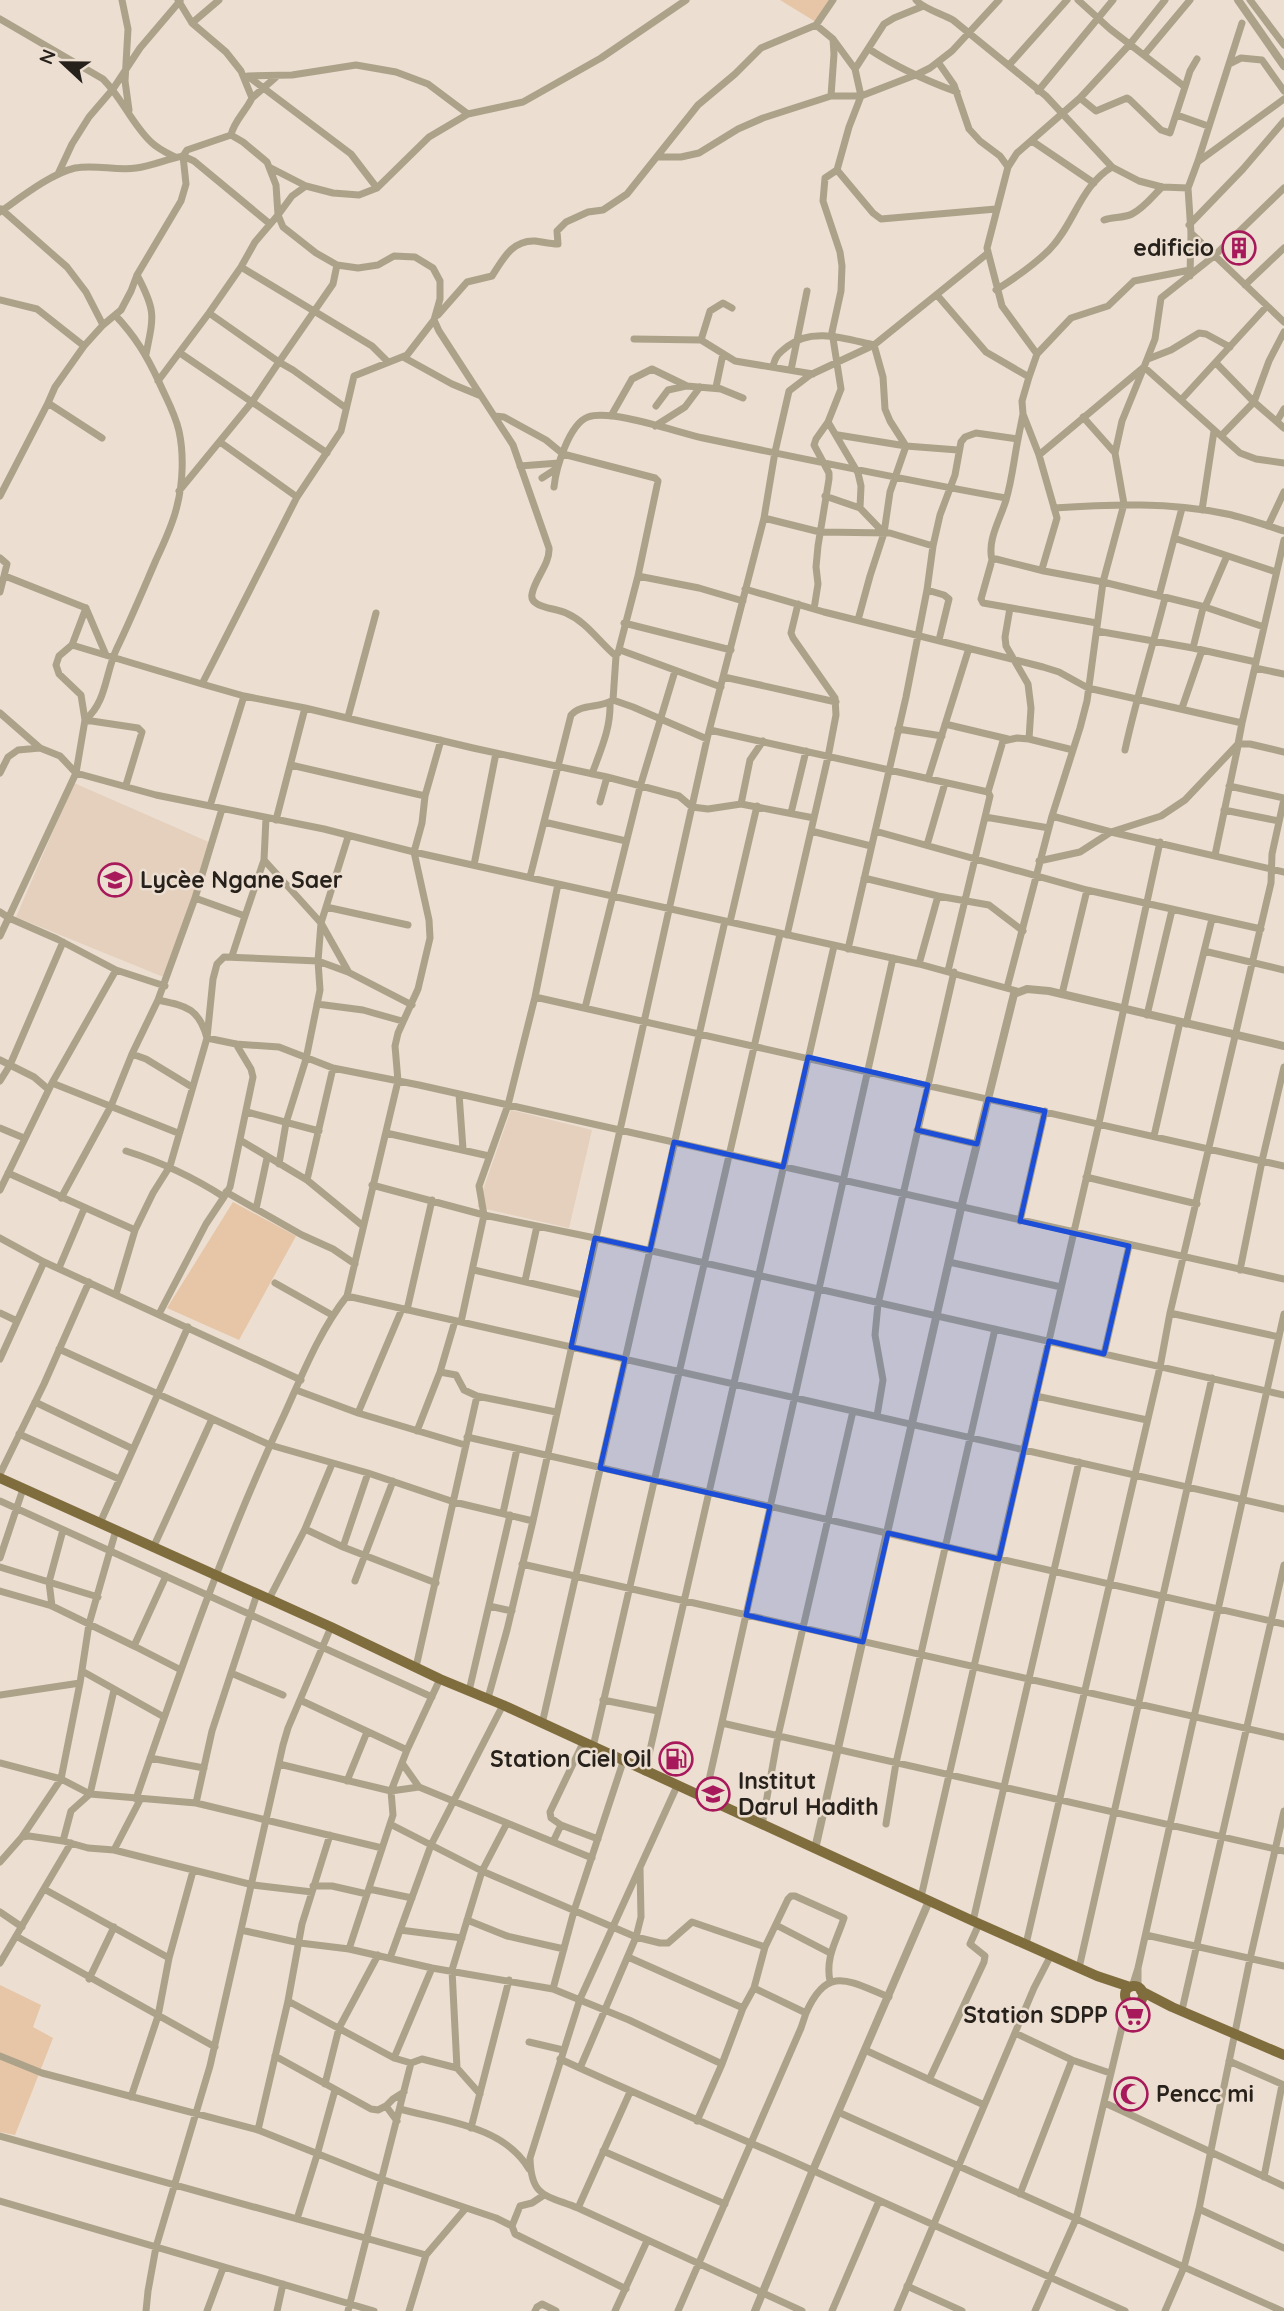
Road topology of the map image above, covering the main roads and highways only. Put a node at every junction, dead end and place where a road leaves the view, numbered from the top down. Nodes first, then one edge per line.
1 (0, 1476) edge
2 (1284, 2055) edge

1 - 2 main road

